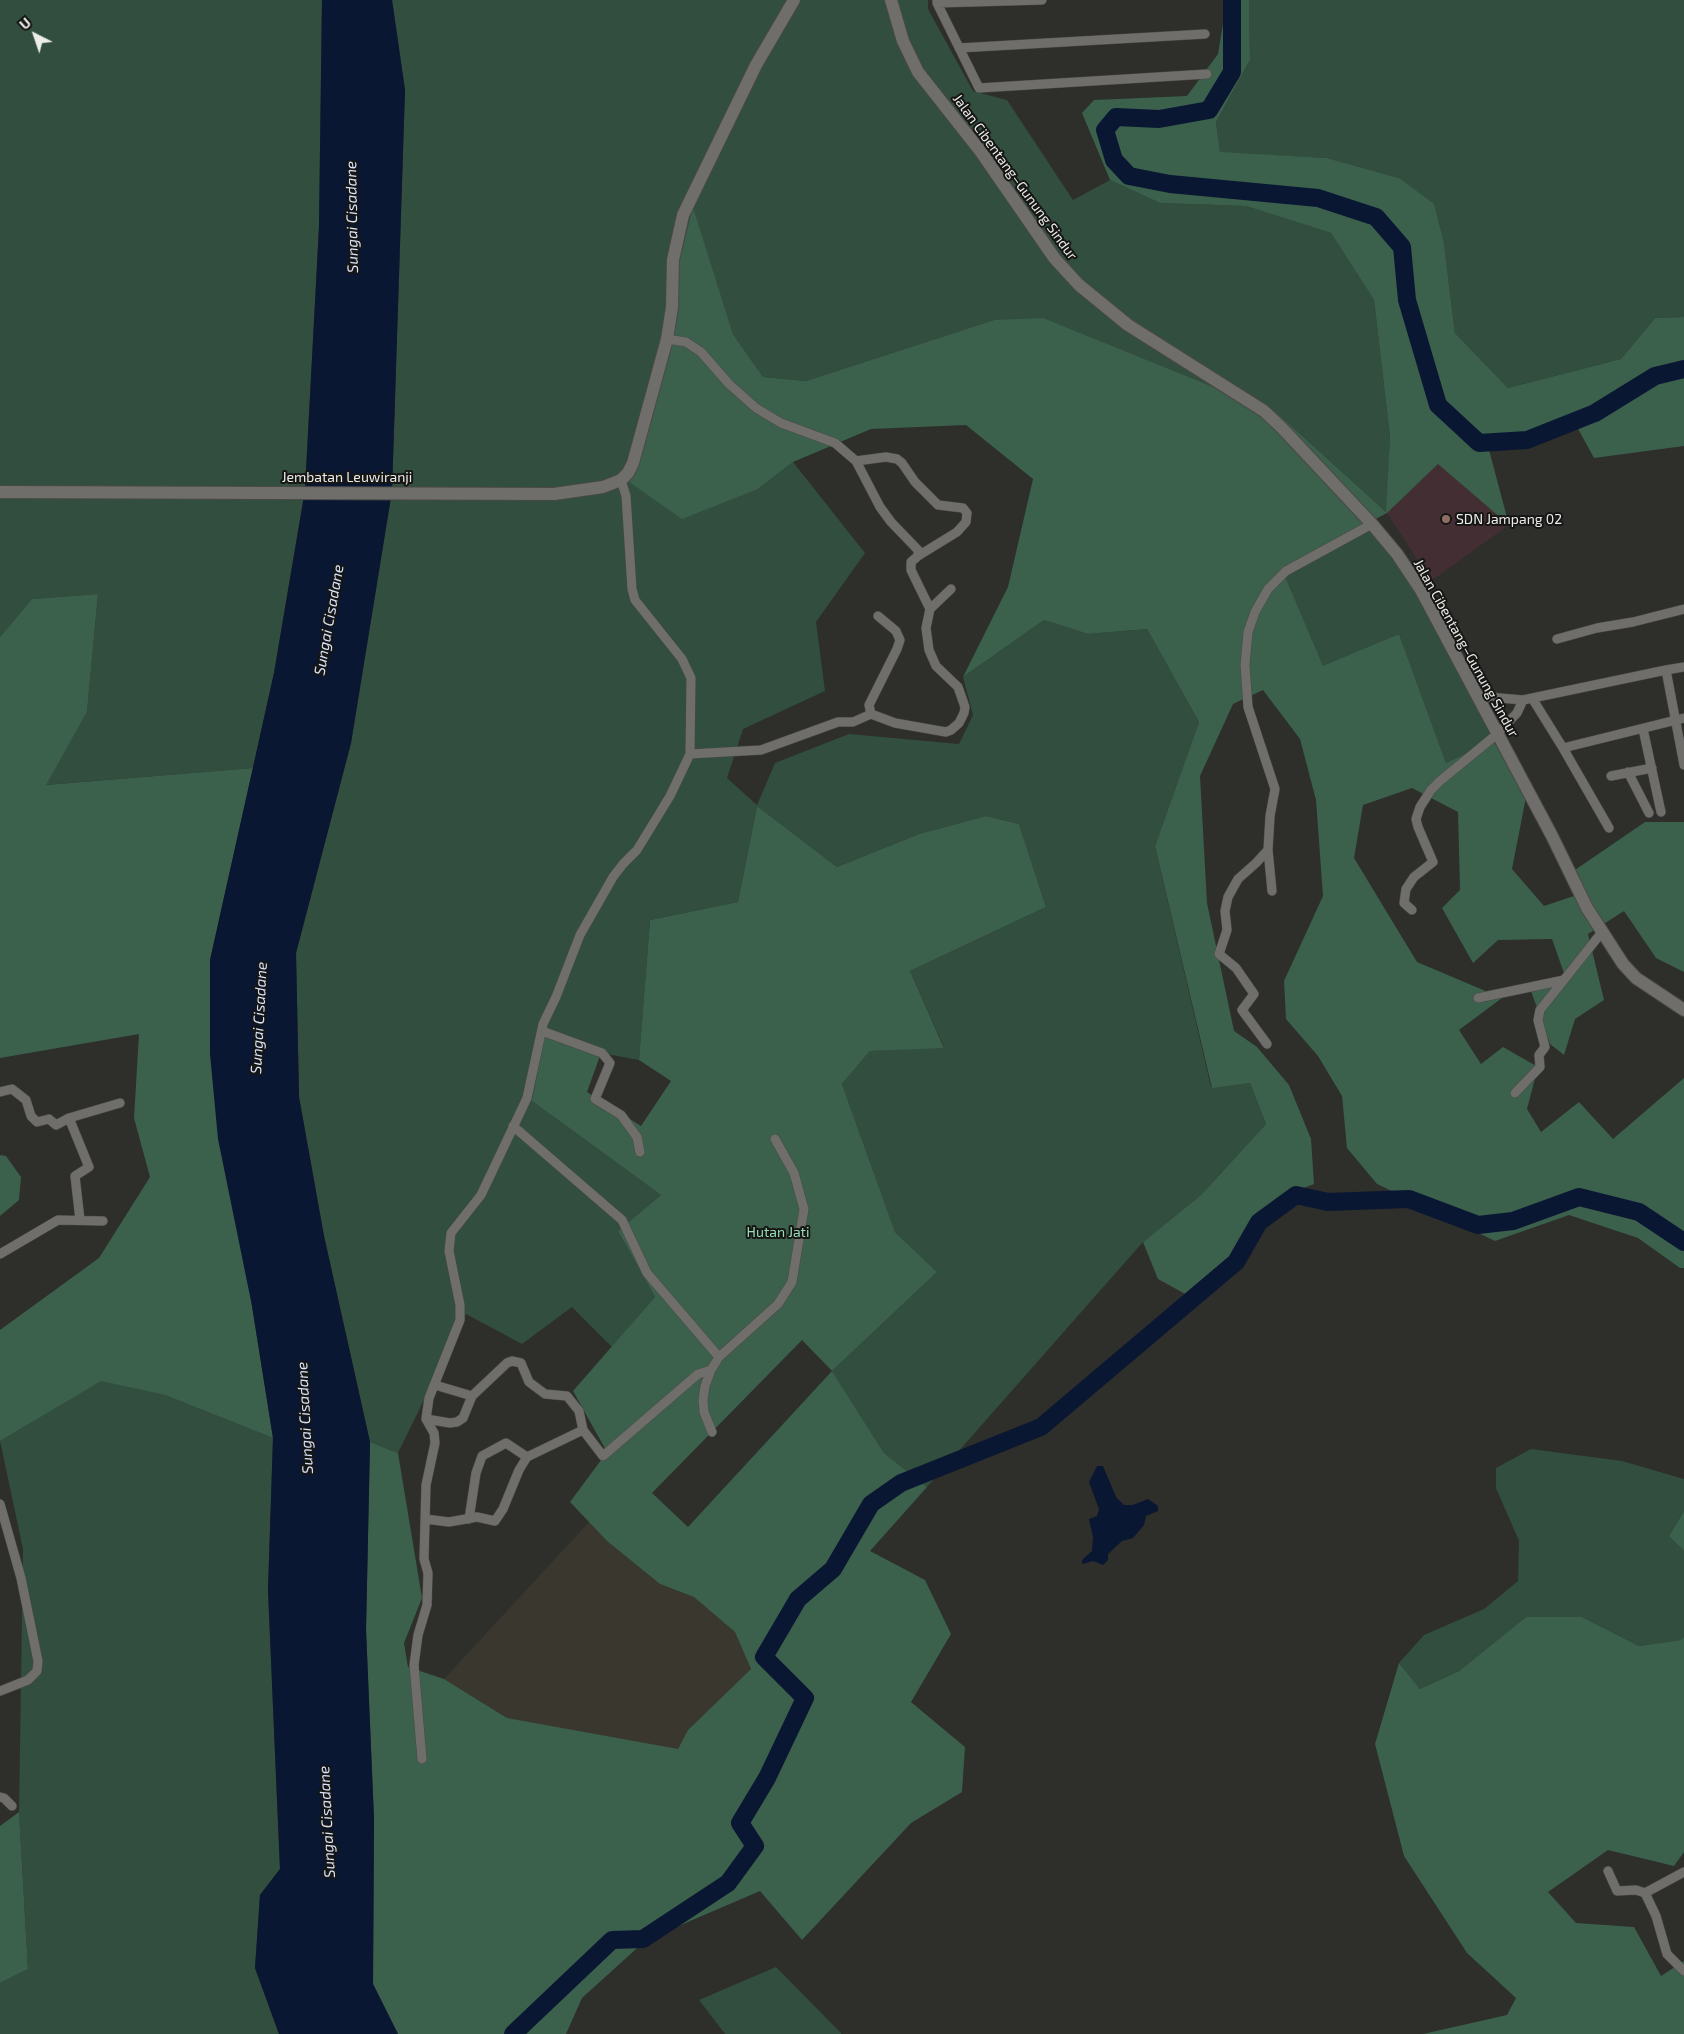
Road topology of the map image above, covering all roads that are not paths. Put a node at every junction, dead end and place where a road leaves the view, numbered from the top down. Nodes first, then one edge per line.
1 (794, 0) edge
2 (891, 0) edge
3 (1042, 0) edge
4 (981, 1) edge
5 (937, 2) edge
6 (1205, 34) dead end
7 (959, 48) junction
8 (1208, 74) dead end
9 (667, 339) junction
10 (856, 461) junction
11 (622, 480) junction
12 (0, 492) edge
13 (1372, 524) junction
14 (918, 556) junction
15 (951, 589) dead end
16 (930, 609) junction
17 (1684, 609) edge
18 (878, 616) dead end
19 (1557, 639) dead end
20 (1684, 667) edge
21 (1666, 670) junction
22 (1476, 696) junction
23 (1532, 698) junction
24 (1523, 700) junction
25 (870, 714) junction
26 (1680, 719) edge
27 (1643, 729) junction
28 (1496, 735) junction
29 (1564, 748) junction
30 (690, 754) junction
31 (1684, 765) edge
32 (1652, 768) junction
33 (1628, 772) junction
34 (1611, 776) dead end
35 (1661, 812) dead end
36 (1649, 813) dead end
37 (1609, 828) dead end
38 (1268, 850) junction
39 (1272, 891) dead end
40 (1412, 910) dead end
41 (1602, 932) junction
42 (1564, 980) junction
43 (1478, 998) dead end
44 (1684, 1010) edge
45 (542, 1031) junction
46 (1267, 1044) dead end
47 (0, 1092) edge
48 (1514, 1093) dead end
49 (120, 1103) dead end
50 (69, 1118) junction
51 (513, 1126) junction
52 (775, 1139) dead end
53 (640, 1152) dead end
54 (80, 1220) junction
55 (104, 1221) dead end
56 (0, 1254) edge
57 (719, 1357) junction
58 (711, 1370) junction
59 (435, 1385) junction
60 (472, 1396) junction
61 (426, 1419) junction
62 (583, 1430) junction
63 (712, 1432) dead end
64 (527, 1457) junction
65 (0, 1504) edge
66 (425, 1519) junction
67 (469, 1519) junction
68 (0, 1691) edge
69 (422, 1759) dead end
70 (0, 1797) edge
71 (12, 1806) dead end
72 (1608, 1871) dead end
73 (1684, 1872) edge
74 (1645, 1893) junction
75 (1684, 1971) edge

1 - 9 street
2 - 13 street, Jalan Cibentang–Gunung Sindur
3 - 4 street
4 - 5 street
5 - 7 street
6 - 7 street
7 - 8 street
9 - 10 street
9 - 11 street
10 - 14 street
10 - 14 street
11 - 12 street, Jembatan Leuwiranji
11 - 30 street
13 - 22 street, Jalan Cibentang–Gunung Sindur
13 - 38 street
14 - 16 street
15 - 16 street
16 - 25 street
17 - 19 street
18 - 25 street
20 - 21 street
21 - 23 street
21 - 26 street
22 - 24 street
22 - 28 street, Jalan Cibentang–Gunung Sindur
23 - 24 street
23 - 29 street
24 - 28 street
25 - 30 street
26 - 27 street
26 - 31 street
27 - 29 street
27 - 32 street
28 - 40 street
28 - 41 street, Jalan Cibentang–Gunung Sindur
29 - 37 street
30 - 45 street
32 - 33 street
32 - 35 street
33 - 34 street
33 - 36 street
38 - 39 street
38 - 46 street
41 - 42 street
41 - 44 street, Jalan Cibentang–Gunung Sindur
42 - 43 street
42 - 48 street
45 - 51 street
45 - 53 street
47 - 50 street
49 - 50 street
50 - 54 street
51 - 57 street
51 - 59 street
52 - 57 street
54 - 55 street
54 - 56 street
57 - 58 street
58 - 62 street
58 - 63 street
59 - 60 street
59 - 61 street
60 - 61 street
60 - 62 street
61 - 66 street
62 - 64 street
64 - 67 street
64 - 67 street
65 - 68 street
66 - 67 street
66 - 69 street
70 - 71 street
72 - 74 street
73 - 74 street
74 - 75 street

